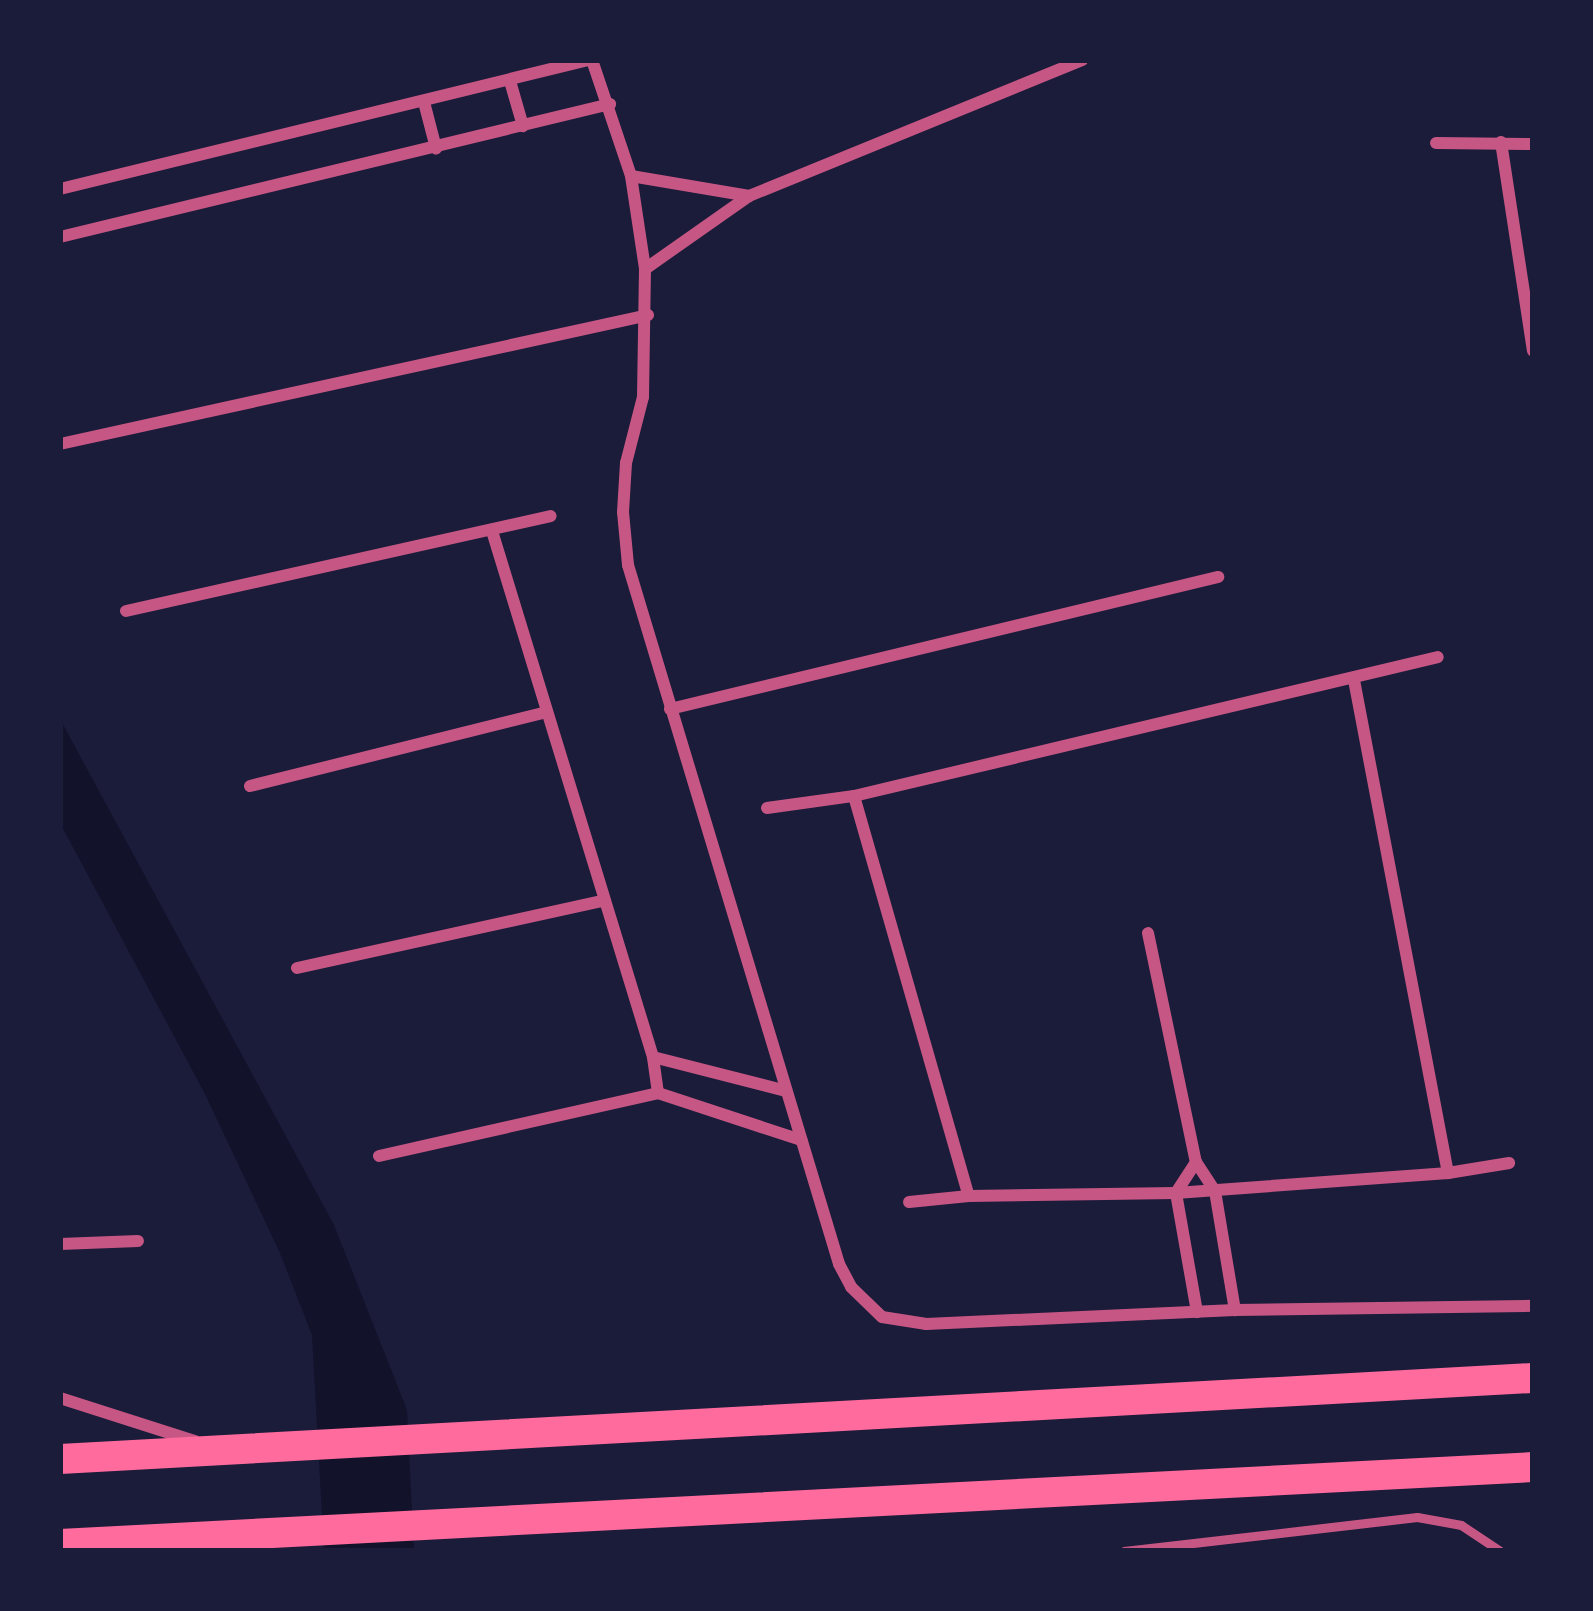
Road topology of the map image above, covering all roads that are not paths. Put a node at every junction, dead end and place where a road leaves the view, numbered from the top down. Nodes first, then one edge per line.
1 (590, 60) edge
2 (1082, 60) edge
3 (510, 80) junction
4 (424, 102) junction
5 (610, 104) junction
6 (523, 126) junction
7 (1501, 142) junction
8 (1436, 143) dead end
9 (1533, 143) edge
10 (436, 148) junction
11 (631, 176) junction
12 (60, 189) edge
13 (749, 196) junction
14 (60, 237) edge
15 (645, 268) junction
16 (648, 315) junction
17 (1533, 351) edge
18 (60, 444) edge
19 (550, 516) dead end
20 (492, 531) junction
21 (1218, 577) dead end
22 (125, 611) dead end
23 (1438, 657) dead end
24 (1354, 680) junction
25 (670, 709) junction
26 (547, 712) junction
27 (250, 786) dead end
28 (854, 796) junction
29 (767, 808) dead end
30 (605, 900) junction
31 (1148, 933) dead end
32 (297, 968) dead end
33 (653, 1057) junction
34 (786, 1090) junction
35 (658, 1093) junction
36 (801, 1140) junction
37 (379, 1156) dead end
38 (1196, 1162) junction
39 (1509, 1162) dead end
40 (1448, 1174) junction
41 (1214, 1191) junction
42 (1176, 1193) junction
43 (969, 1196) junction
44 (909, 1202) dead end
45 (138, 1241) dead end
46 (60, 1244) edge
47 (1533, 1306) edge
48 (1235, 1310) junction
49 (1197, 1312) junction
50 (1533, 1378) edge
51 (60, 1398) edge
52 (225, 1451) junction
53 (60, 1460) edge
54 (1533, 1467) edge
55 (60, 1544) edge
56 (1124, 1551) edge
57 (1500, 1551) edge

1 - 3 street
1 - 5 street
2 - 13 street
3 - 4 street
3 - 6 street
4 - 10 street
4 - 12 street
5 - 6 street
5 - 11 street
6 - 10 street
7 - 8 street
7 - 9 street
7 - 17 street
10 - 14 street
11 - 13 street
11 - 15 street
13 - 15 street
15 - 16 street
16 - 18 street
16 - 25 street
19 - 20 street
20 - 22 street
20 - 26 street
21 - 25 street
23 - 24 street
24 - 28 street
24 - 40 street
25 - 34 street
26 - 27 street
26 - 30 street
28 - 29 street
28 - 43 street
30 - 32 street
30 - 33 street
31 - 38 street
33 - 34 street
33 - 35 street
34 - 36 street
35 - 36 street
35 - 37 street
36 - 49 street
38 - 41 street
38 - 42 street
39 - 40 street
40 - 41 street
41 - 42 street
41 - 48 street
42 - 43 street
42 - 49 street
43 - 44 street
45 - 46 street
47 - 48 street
48 - 49 street
50 - 52 highway
51 - 52 street
52 - 53 highway
54 - 55 highway
56 - 57 lane

